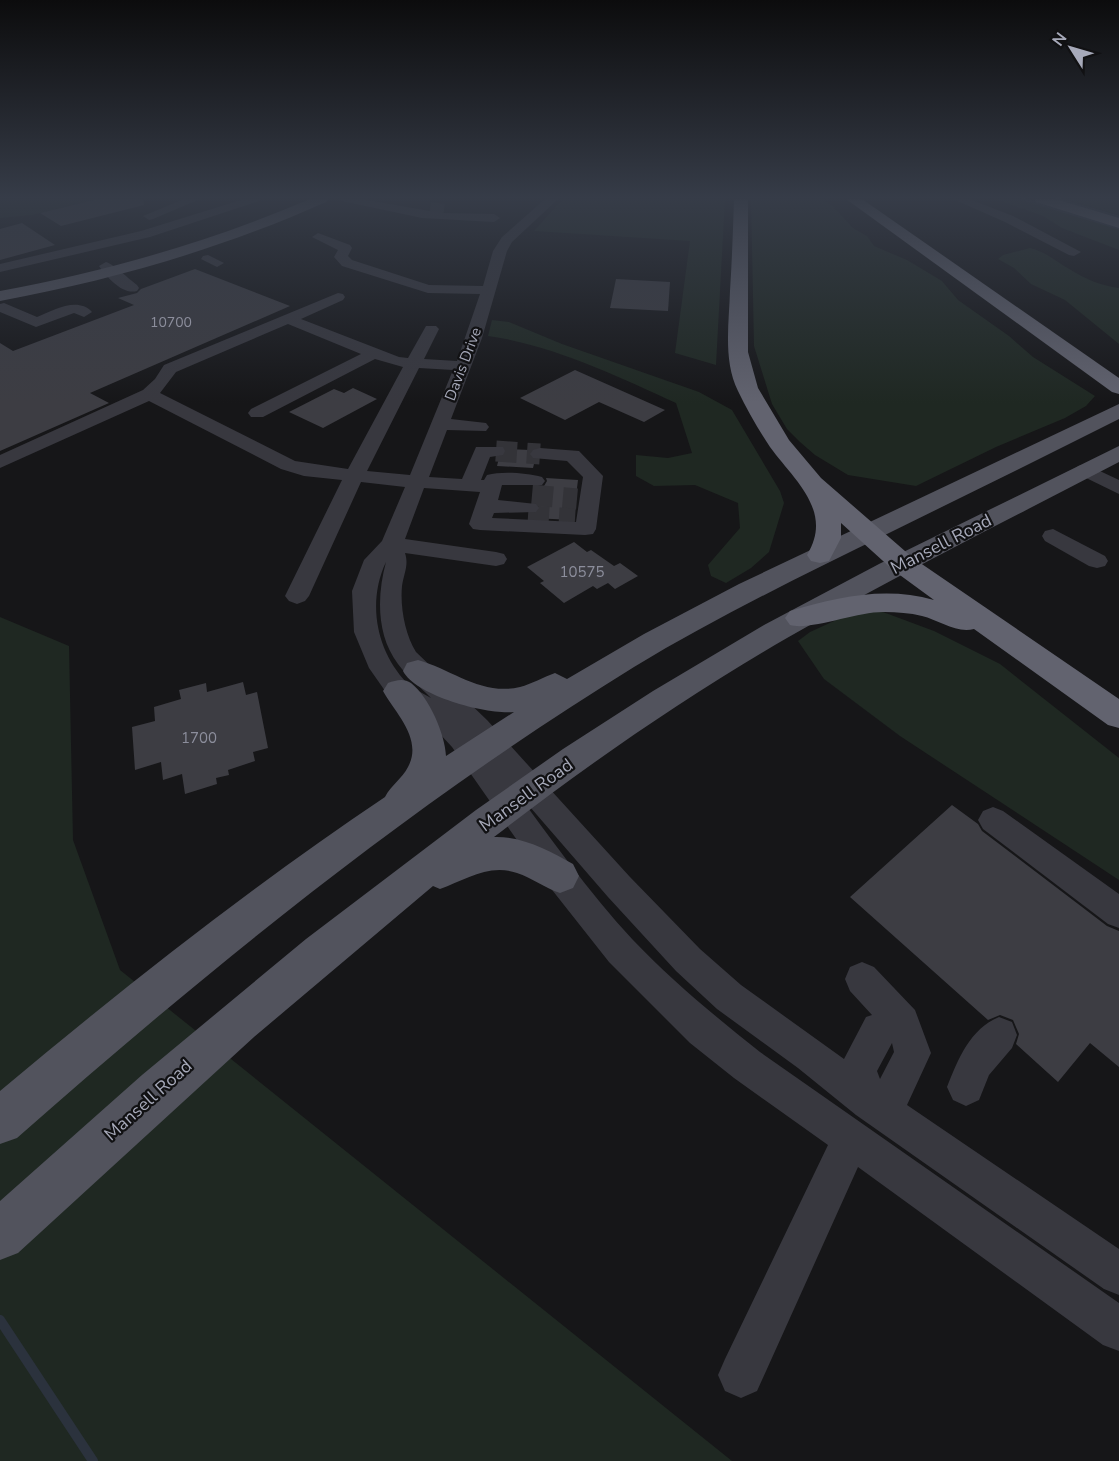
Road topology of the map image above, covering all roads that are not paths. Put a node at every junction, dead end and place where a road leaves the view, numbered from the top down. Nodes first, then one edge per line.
1 (117, 267) edge
2 (120, 267) edge
3 (361, 267) edge
4 (496, 267) edge
5 (739, 267) edge
6 (948, 267) edge
7 (109, 270) junction
8 (0, 287) edge
9 (132, 288) dead end
10 (490, 290) junction
11 (0, 296) edge
12 (338, 297) dead end
13 (0, 308) edge
14 (84, 312) dead end
15 (288, 318) junction
16 (431, 329) dead end
17 (375, 353) junction
18 (415, 363) junction
19 (463, 366) junction
20 (115, 387) dead end
21 (1119, 388) edge
22 (143, 397) junction
23 (256, 413) dead end
24 (1114, 414) edge
25 (440, 424) junction
26 (480, 427) tunnel mouth
27 (1119, 455) edge
28 (0, 462) edge
29 (1085, 470) junction
30 (1119, 470) edge
31 (354, 476) junction
32 (417, 482) junction
33 (812, 483) junction
34 (486, 487) junction
35 (1119, 488) edge
36 (533, 491) junction
37 (583, 500) junction
38 (867, 533) junction
39 (1053, 536) dead end
40 (392, 544) junction
41 (820, 555) junction
42 (496, 559) dead end
43 (1097, 561) dead end
44 (903, 564) junction
45 (297, 596) dead end
46 (392, 614) junction
47 (800, 618) junction
48 (364, 621) junction
49 (1021, 622) junction
50 (663, 638) junction
51 (409, 681) junction
52 (1114, 712) edge
53 (483, 750) junction
54 (520, 798) junction
55 (993, 820) dead end
56 (335, 854) junction
57 (560, 876) junction
58 (378, 905) junction
59 (1119, 913) edge
60 (862, 979) dead end
61 (999, 1035) dead end
62 (966, 1088) dead end
63 (869, 1102) junction
64 (0, 1120) edge
65 (851, 1139) junction
66 (0, 1235) edge
67 (1119, 1274) edge
68 (1119, 1329) edge
69 (741, 1375) dead end

1 - 7 main road
2 - 7 main road
3 - 10 street
4 - 10 street, Davis Drive
5 - 33 highway
6 - 21 highway
7 - 8 main road
7 - 9 street
7 - 11 main road
10 - 19 street, Davis Drive
12 - 15 street
13 - 14 street
15 - 17 street
15 - 22 street
16 - 18 street
17 - 18 street
17 - 23 street
18 - 19 street
18 - 31 street
19 - 25 street, Davis Drive
20 - 22 street
22 - 28 street
22 - 31 street
24 - 29 main road
24 - 38 main road
25 - 26 street
25 - 32 street, Davis Drive
27 - 29 main road, Mansell Road
27 - 30 street
29 - 35 street
29 - 44 main road, Mansell Road
31 - 32 street
31 - 45 street
32 - 34 street
32 - 40 street, Davis Drive
33 - 38 highway
33 - 41 highway
34 - 36 street
34 - 36 street
34 - 37 street
34 - 37 street
36 - 37 street
38 - 41 main road
38 - 44 highway
39 - 43 street
40 - 42 street
40 - 46 street, Davis Drive
40 - 48 street, Davis Drive
41 - 50 main road
44 - 47 main road, Mansell Road
44 - 49 highway
46 - 48 street
46 - 51 street, Davis Drive
47 - 49 highway
47 - 54 main road, Mansell Road
48 - 51 street, Davis Drive
49 - 52 highway
50 - 51 main road
50 - 53 main road
51 - 53 street, Davis Drive
51 - 56 main road
53 - 54 street, Davis Drive
53 - 56 main road
54 - 57 street
54 - 58 main road, Mansell Road
54 - 63 street
55 - 59 street
56 - 64 main road
57 - 58 main road
57 - 65 street
58 - 66 main road, Mansell Road
60 - 63 street
61 - 62 street
63 - 67 street
65 - 68 street
65 - 69 street

